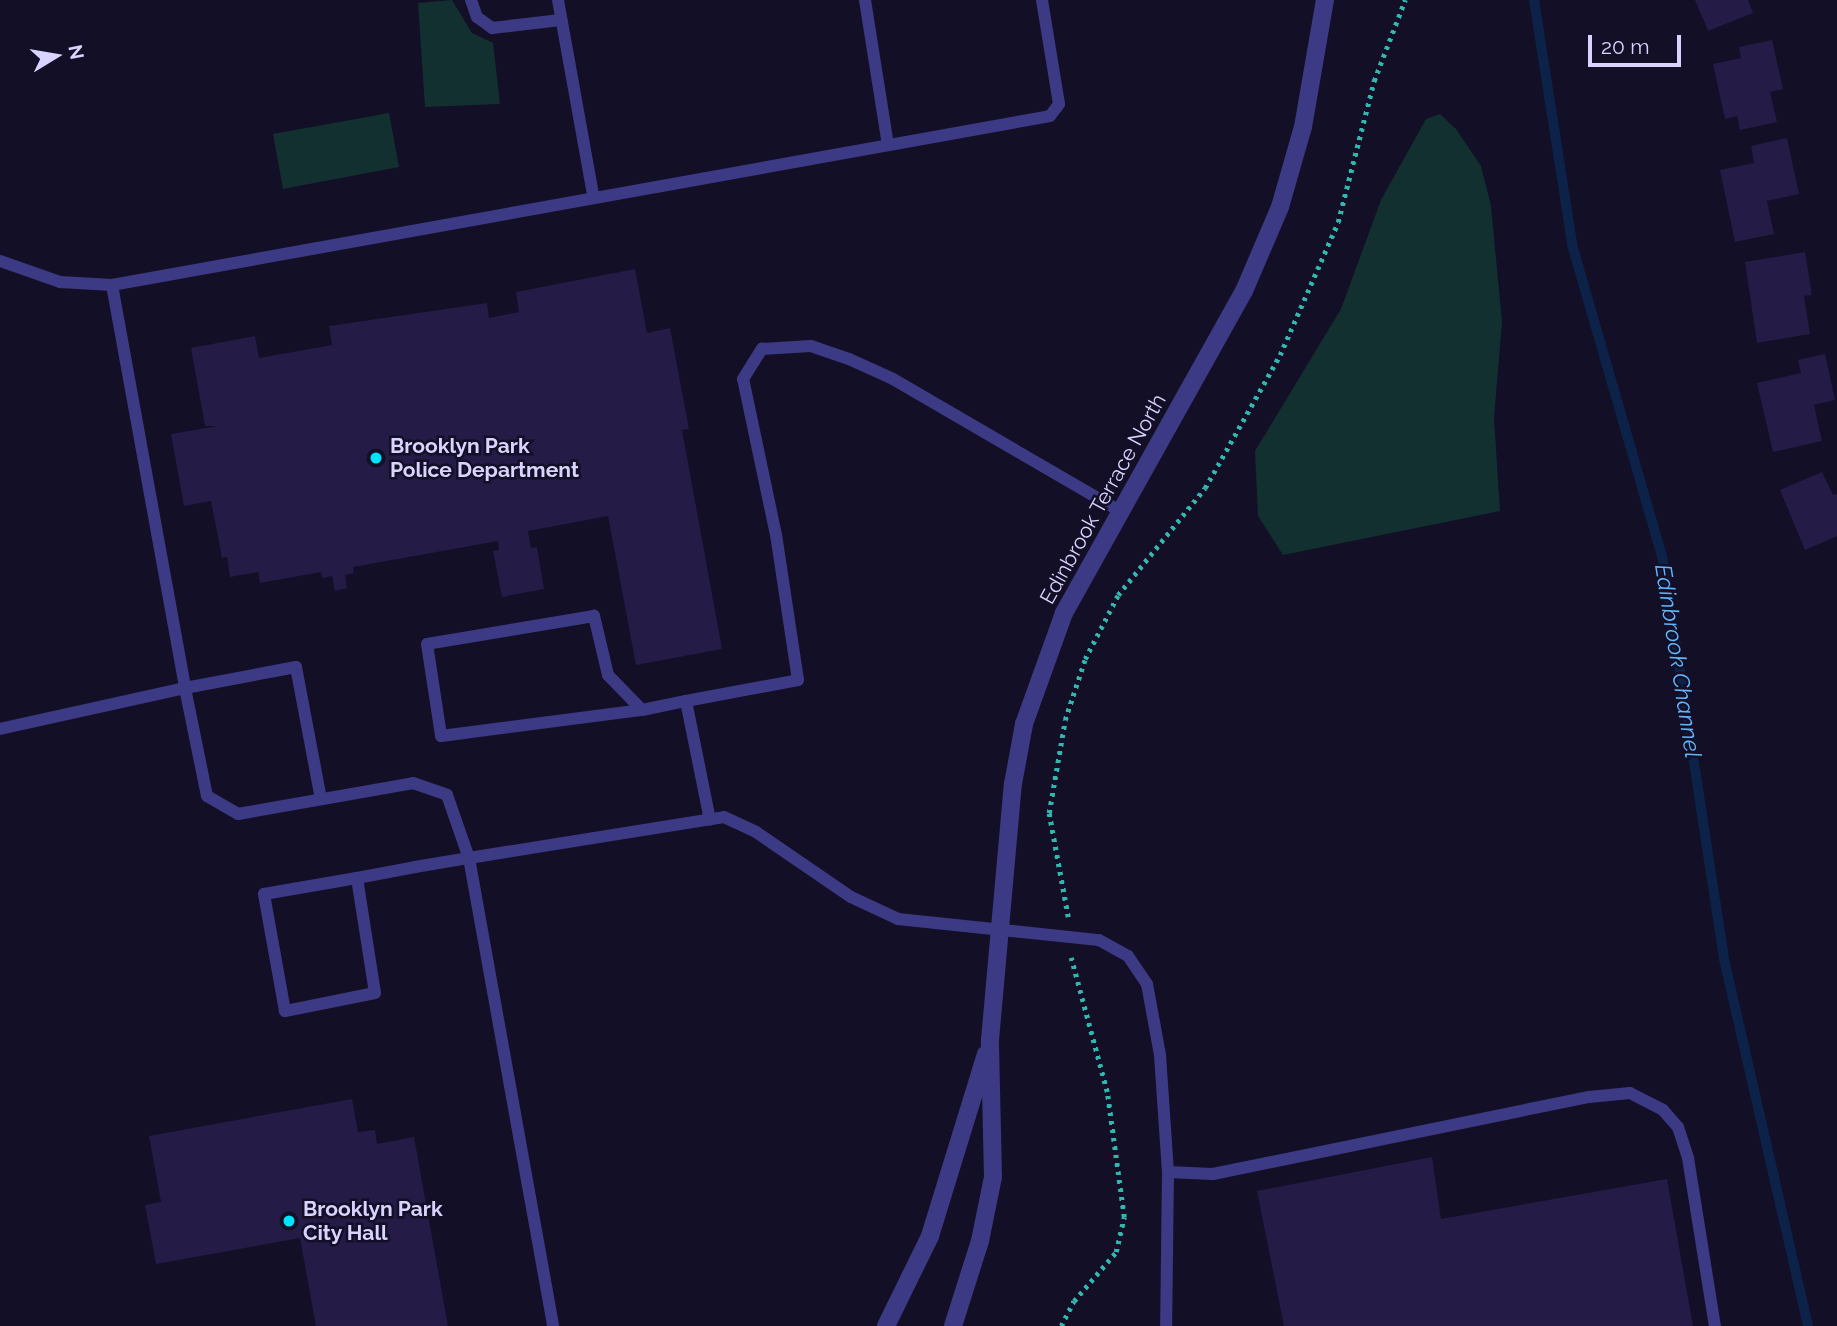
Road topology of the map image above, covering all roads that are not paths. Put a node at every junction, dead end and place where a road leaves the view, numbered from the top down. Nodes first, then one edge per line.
1 (471, 0) edge
2 (558, 0) edge
3 (865, 0) edge
4 (1042, 0) edge
5 (1325, 0) edge
6 (561, 20) junction
7 (888, 145) junction
8 (593, 195) junction
9 (0, 261) edge
10 (113, 285) junction
11 (1120, 511) junction
12 (184, 688) junction
13 (686, 701) junction
14 (642, 710) junction
15 (0, 729) edge
16 (321, 799) junction
17 (710, 820) junction
18 (469, 858) junction
19 (357, 878) junction
20 (998, 930) junction
21 (990, 1040) junction
22 (1168, 1172) junction
23 (553, 1326) edge
24 (886, 1326) edge
25 (953, 1326) edge
26 (1166, 1326) edge
27 (1715, 1326) edge

1 - 6 lane
2 - 6 lane
3 - 7 lane
4 - 7 lane
5 - 11 street, Edinbrook Terrace North
6 - 8 lane
7 - 8 lane
8 - 10 lane
9 - 10 lane
10 - 12 lane
11 - 13 lane
11 - 20 street, Edinbrook Terrace North
12 - 15 lane
12 - 16 lane
12 - 16 lane
13 - 14 lane
13 - 17 lane
14 - 14 lane
16 - 18 lane
17 - 18 lane
17 - 20 lane
18 - 19 lane
18 - 23 lane
19 - 19 lane
20 - 21 street, Edinbrook Terrace North
20 - 22 lane
21 - 24 street, Edinbrook Terrace North
21 - 25 street, Edinbrook Terrace North
22 - 26 lane
22 - 27 lane

